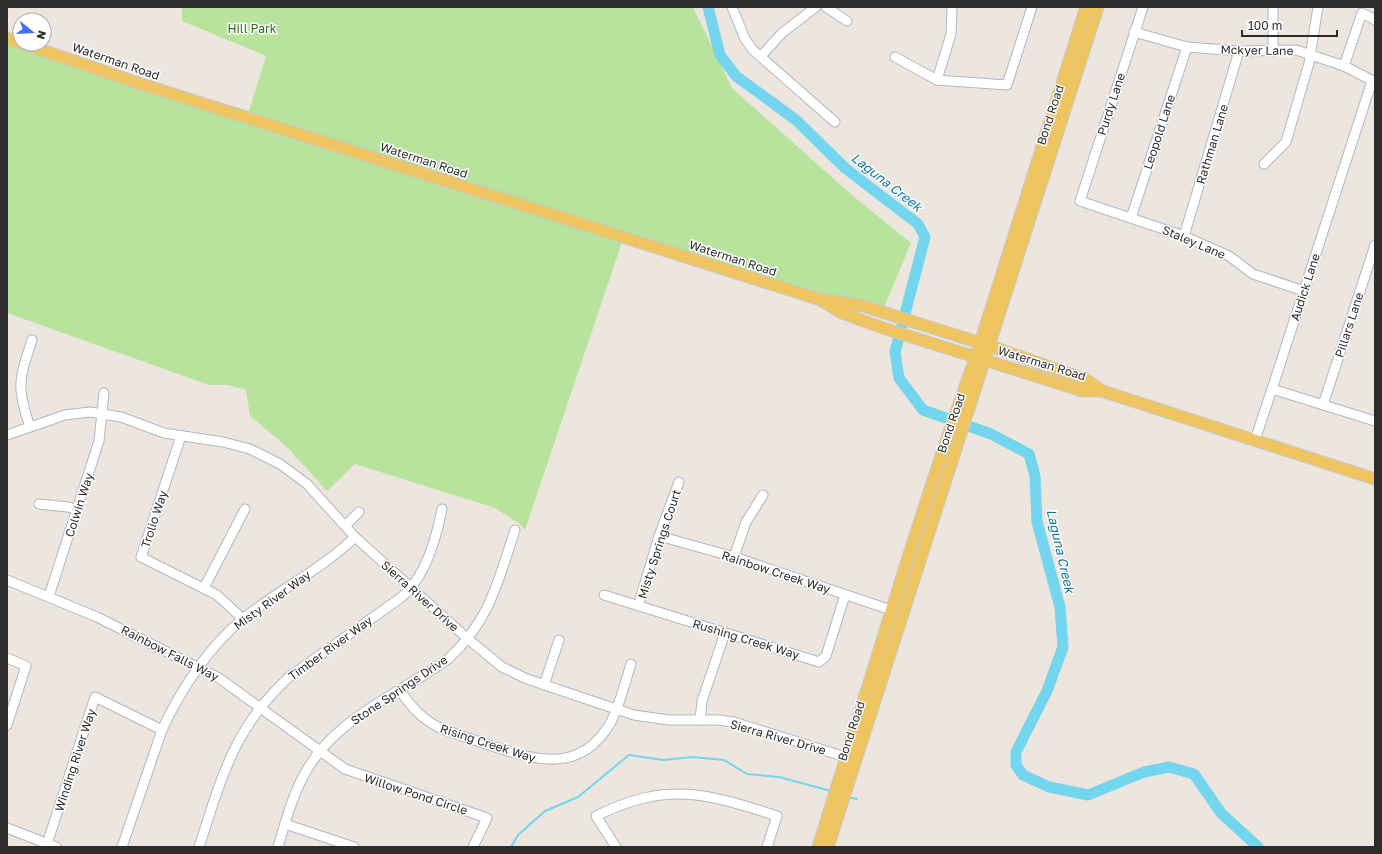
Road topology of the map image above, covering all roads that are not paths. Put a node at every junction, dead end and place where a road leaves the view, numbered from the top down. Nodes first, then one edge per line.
1 (732, 7) edge
2 (816, 7) edge
3 (826, 7) edge
4 (952, 7) edge
5 (1032, 7) edge
6 (1086, 7) edge
7 (1098, 7) edge
8 (1143, 7) edge
9 (1273, 7) edge
10 (1318, 7) edge
11 (1375, 20) edge
12 (847, 21) dead end
13 (1134, 32) junction
14 (1187, 47) junction
15 (1239, 51) junction
16 (1273, 51) junction
17 (47, 52) edge
18 (1310, 55) junction
19 (760, 56) junction
20 (895, 57) dead end
21 (1344, 66) junction
22 (936, 80) junction
23 (1373, 82) edge
24 (835, 122) dead end
25 (1264, 164) dead end
26 (1080, 201) joint
27 (1131, 218) junction
28 (1184, 236) junction
29 (1375, 245) edge
30 (1304, 291) junction
31 (818, 299) junction
32 (32, 340) dead end
33 (985, 345) junction
34 (980, 358) junction
35 (1272, 389) junction
36 (1102, 391) junction
37 (104, 393) dead end
38 (1323, 405) junction
39 (103, 413) junction
40 (1375, 421) edge
41 (30, 427) junction
42 (7, 435) edge
43 (182, 436) junction
44 (1256, 440) junction
45 (1375, 480) edge
46 (679, 482) dead end
47 (764, 495) dead end
48 (39, 504) dead end
49 (442, 509) dead end
50 (77, 510) junction
51 (245, 510) dead end
52 (360, 512) dead end
53 (345, 526) junction
54 (515, 530) dead end
55 (659, 536) junction
56 (355, 537) junction
57 (734, 557) junction
58 (7, 580) edge
59 (204, 588) junction
60 (412, 588) junction
61 (604, 595) dead end
62 (845, 595) junction
63 (49, 596) junction
64 (638, 606) junction
65 (892, 610) junction
66 (243, 619) junction
67 (725, 633) junction
68 (468, 640) junction
69 (559, 640) dead end
70 (7, 658) edge
71 (631, 664) dead end
72 (199, 667) junction
73 (544, 685) junction
74 (879, 685) junction
75 (400, 690) junction
76 (260, 707) junction
77 (616, 709) junction
78 (700, 720) junction
79 (7, 725) edge
80 (162, 730) junction
81 (319, 752) junction
82 (851, 758) junction
83 (836, 806) junction
84 (285, 824) junction
85 (7, 828) edge
86 (50, 846) edge
87 (122, 847) edge
88 (199, 847) edge
89 (278, 847) edge
90 (354, 847) edge
91 (473, 847) edge
92 (616, 847) edge
93 (767, 847) edge
94 (818, 847) edge
95 (828, 847) edge

1 - 19 street
2 - 19 street
3 - 12 street
4 - 22 street
5 - 22 street
6 - 33 main road, Bond Road
7 - 33 main road, Bond Road
8 - 13 street, Purdy Lane
9 - 16 street
10 - 18 street
11 - 21 street
13 - 14 street, Mckyer Lane
13 - 26 street, Purdy Lane
14 - 15 street, Mckyer Lane
14 - 27 street, Leopold Lane
15 - 16 street, Mckyer Lane
15 - 28 street, Rathman Lane
16 - 18 street, Mckyer Lane
17 - 31 main road, Waterman Road
18 - 21 street, Mckyer Lane
18 - 25 street
19 - 24 street
20 - 22 street
21 - 23 street, Mckyer Lane
23 - 30 street, Audick Lane
26 - 27 street, Staley Lane
27 - 28 street, Staley Lane
28 - 30 street, Staley Lane
29 - 38 street, Pillars Lane
30 - 35 street, Audick Lane
31 - 33 main road, Waterman Road
31 - 34 main road, Waterman Road
32 - 41 street
33 - 34 main road, Bond Road
33 - 36 main road, Waterman Road
34 - 36 main road, Waterman Road
34 - 65 main road, Bond Road
34 - 74 main road, Bond Road
35 - 38 street
35 - 44 street, Audick Lane
36 - 44 main road, Waterman Road
37 - 39 street, Colwin Way
38 - 40 street
39 - 41 street, Sierra River Drive
39 - 43 street, Sierra River Drive
39 - 50 street, Colwin Way
41 - 42 street, Sierra River Drive
43 - 53 street, Sierra River Drive
43 - 59 street, Trolio Way
44 - 45 main road, Waterman Road
46 - 55 street, Misty Springs Court
47 - 57 street
48 - 50 street
49 - 60 street, Timber River Way
50 - 63 street, Colwin Way
51 - 59 street
52 - 53 street
53 - 56 street, Sierra River Drive
54 - 68 street, Stone Springs Drive
55 - 57 street, Rainbow Creek Way
55 - 64 street, Misty Springs Court
56 - 60 street, Sierra River Drive
56 - 66 street, Misty River Way
57 - 62 street, Rainbow Creek Way
58 - 63 street, Rainbow Falls Way
59 - 66 street, Trolio Way
60 - 68 street, Sierra River Drive
60 - 76 street, Timber River Way
61 - 64 street, Rushing Creek Way
62 - 65 street, Rainbow Creek Way
62 - 67 street, Rushing Creek Way
63 - 72 street, Rainbow Falls Way
64 - 67 street, Rushing Creek Way
65 - 74 main road
65 - 82 main road, Bond Road
66 - 72 street, Misty River Way
67 - 78 street
68 - 73 street, Sierra River Drive
68 - 75 street, Stone Springs Drive
69 - 73 street
70 - 79 street
71 - 77 street, Rising Creek Way
72 - 76 street, Rainbow Falls Way
72 - 80 street, Misty River Way
73 - 77 street, Sierra River Drive
74 - 82 main road, Bond Road
75 - 77 street, Rising Creek Way
75 - 81 street, Stone Springs Drive
76 - 81 street, Rainbow Falls Way
76 - 88 street, Timber River Way
77 - 78 street, Sierra River Drive
78 - 82 street, Sierra River Drive
80 - 86 street, Winding River Way
80 - 87 street, Misty River Way
81 - 84 street, Stone Springs Drive
81 - 91 street, Willow Pond Circle
82 - 83 main road, Bond Road
83 - 94 main road, Bond Road
83 - 95 main road, Bond Road
84 - 89 street, Stone Springs Drive
84 - 90 street
85 - 86 street
92 - 93 street

